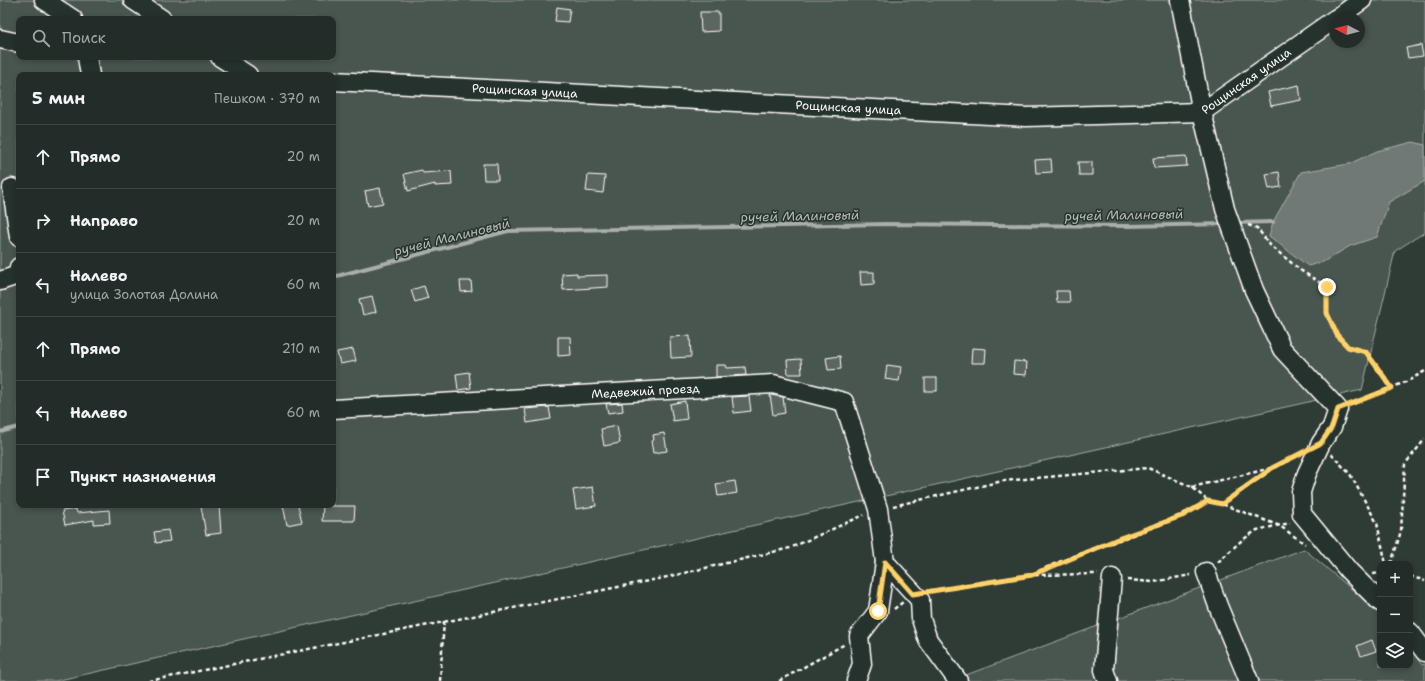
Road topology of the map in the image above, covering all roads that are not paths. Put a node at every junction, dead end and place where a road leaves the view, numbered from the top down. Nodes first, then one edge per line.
1 (44, 0) edge
2 (133, 0) edge
3 (1180, 0) edge
4 (1362, 0) edge
5 (1346, 12) edge
6 (68, 16) edge
7 (157, 16) edge
8 (1329, 24) edge
9 (0, 39) edge
10 (16, 42) edge
11 (88, 60) edge
12 (225, 60) edge
13 (90, 72) edge
14 (243, 72) edge
15 (336, 80) edge
16 (1202, 112) junction
17 (10, 189) edge
18 (16, 221) edge
19 (16, 277) edge
20 (0, 281) edge
21 (336, 409) edge
22 (885, 562) junction
23 (1206, 572) road end
24 (1112, 578) road end
25 (1377, 599) edge
26 (1411, 633) edge
27 (1425, 652) edge
28 (856, 681) edge
29 (958, 681) edge
30 (1108, 681) edge
31 (1249, 681) edge

1 - 6 lane
2 - 7 lane
3 - 16 lane
4 - 5 lane, Рощинская улица
8 - 16 lane, Рощинская улица
9 - 10 lane
11 - 13 lane
12 - 14 lane
15 - 16 lane, Рощинская улица
16 - 25 lane
17 - 18 lane
19 - 20 lane
21 - 22 lane, Медвежий проезд
22 - 28 lane
22 - 29 lane
23 - 31 lane
24 - 30 lane
26 - 27 lane

